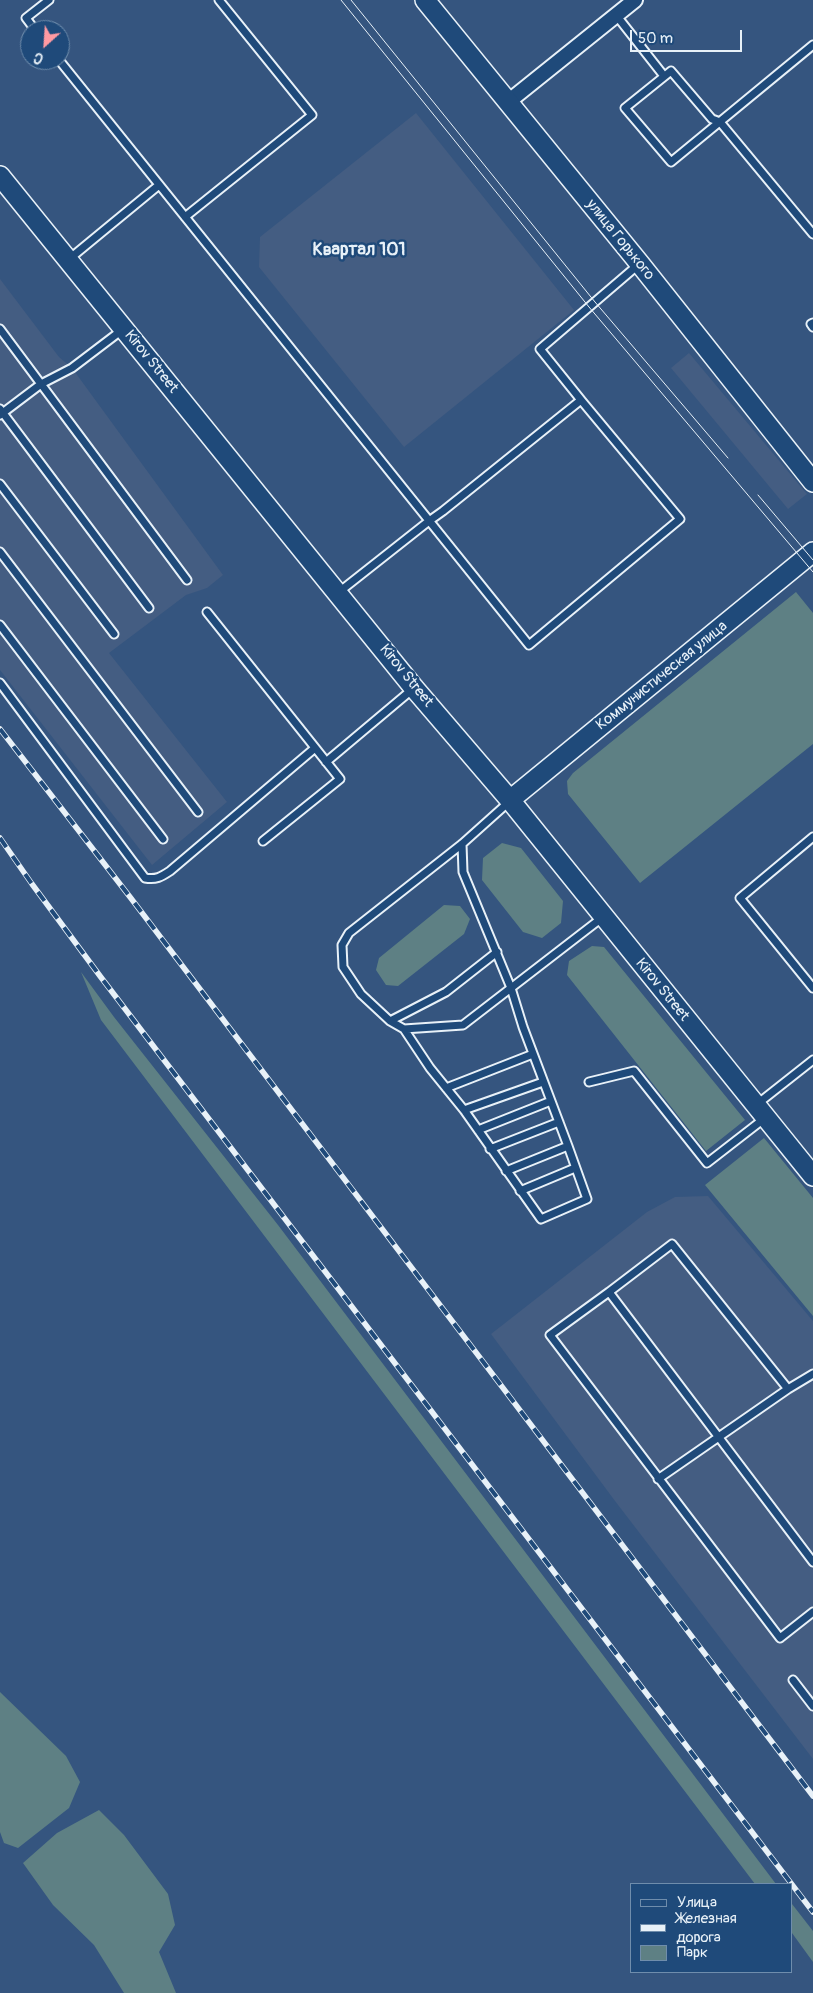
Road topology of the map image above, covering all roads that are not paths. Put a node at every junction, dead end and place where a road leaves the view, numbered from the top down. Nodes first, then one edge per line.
1 (49, 0) edge
2 (219, 0) edge
3 (425, 0) edge
4 (635, 0) edge
5 (616, 15) junction
6 (28, 20) edge
7 (813, 46) edge
8 (67, 70) edge
9 (664, 76) junction
10 (508, 102) junction
11 (720, 122) junction
12 (0, 176) edge
13 (159, 184) junction
14 (185, 217) junction
15 (813, 234) edge
16 (68, 260) junction
17 (640, 264) junction
18 (124, 328) junction
19 (0, 329) edge
20 (41, 384) junction
21 (581, 400) junction
22 (1, 412) edge
23 (813, 482) edge
24 (0, 484) edge
25 (429, 521) junction
26 (0, 552) edge
27 (813, 552) edge
28 (187, 580) dead end
29 (339, 592) junction
30 (149, 608) dead end
31 (207, 612) dead end
32 (0, 625) edge
33 (114, 634) dead end
34 (0, 683) edge
35 (414, 688) junction
36 (315, 748) junction
37 (326, 762) junction
38 (510, 800) junction
39 (198, 812) dead end
40 (813, 837) edge
41 (163, 839) dead end
42 (263, 841) dead end
43 (462, 844) junction
44 (603, 917) junction
45 (497, 952) junction
46 (512, 988) junction
47 (813, 988) edge
48 (390, 1021) junction
49 (404, 1029) junction
50 (533, 1054) junction
51 (813, 1060) edge
52 (543, 1082) junction
53 (589, 1082) dead end
54 (446, 1088) junction
55 (551, 1101) junction
56 (464, 1110) junction
57 (761, 1112) junction
58 (559, 1122) junction
59 (478, 1130) junction
60 (568, 1146) junction
61 (490, 1149) junction
62 (576, 1168) junction
63 (506, 1171) junction
64 (813, 1176) edge
65 (520, 1191) junction
66 (609, 1292) junction
67 (813, 1374) edge
68 (788, 1389) junction
69 (718, 1438) junction
70 (658, 1480) junction
71 (813, 1562) edge
72 (813, 1612) edge
73 (793, 1680) dead end
74 (813, 1706) edge

1 - 6 lane
2 - 14 lane
3 - 10 street, улица Горького
4 - 5 street
5 - 9 lane
5 - 10 street
7 - 11 lane
8 - 13 lane
9 - 11 lane
9 - 11 lane
10 - 17 street, улица Горького
11 - 15 lane
12 - 16 street, Kirov Street
13 - 14 lane
13 - 16 lane
14 - 25 lane
16 - 18 street, Kirov Street
17 - 21 lane
17 - 23 street, улица Горького
18 - 20 lane
18 - 29 street, Kirov Street
19 - 20 lane
20 - 22 lane
20 - 28 lane
21 - 25 lane
21 - 25 lane
22 - 30 lane
24 - 33 lane
25 - 29 lane
26 - 39 lane
27 - 38 street, Коммунистическая улица
29 - 35 street, Kirov Street
31 - 36 lane
32 - 41 lane
34 - 36 lane
35 - 37 lane
35 - 38 street, Kirov Street
36 - 37 lane
37 - 42 lane
38 - 43 lane
38 - 44 street, Kirov Street
40 - 47 lane
43 - 45 lane
43 - 48 lane
44 - 46 lane
44 - 57 street, Kirov Street
45 - 46 lane
45 - 48 lane
46 - 49 lane
46 - 50 lane
48 - 49 lane
49 - 54 lane
50 - 52 lane
50 - 54 lane
51 - 57 lane
52 - 55 lane
52 - 56 lane
53 - 57 lane
54 - 56 lane
55 - 58 lane
55 - 59 lane
56 - 59 lane
57 - 64 street, Kirov Street
58 - 60 lane
58 - 61 lane
59 - 61 lane
60 - 62 lane
60 - 63 lane
61 - 63 lane
62 - 65 lane
62 - 65 lane
63 - 65 lane
66 - 68 lane
66 - 69 lane
66 - 70 lane
67 - 68 lane
68 - 69 lane
69 - 70 lane
69 - 71 lane
70 - 72 lane
73 - 74 lane

